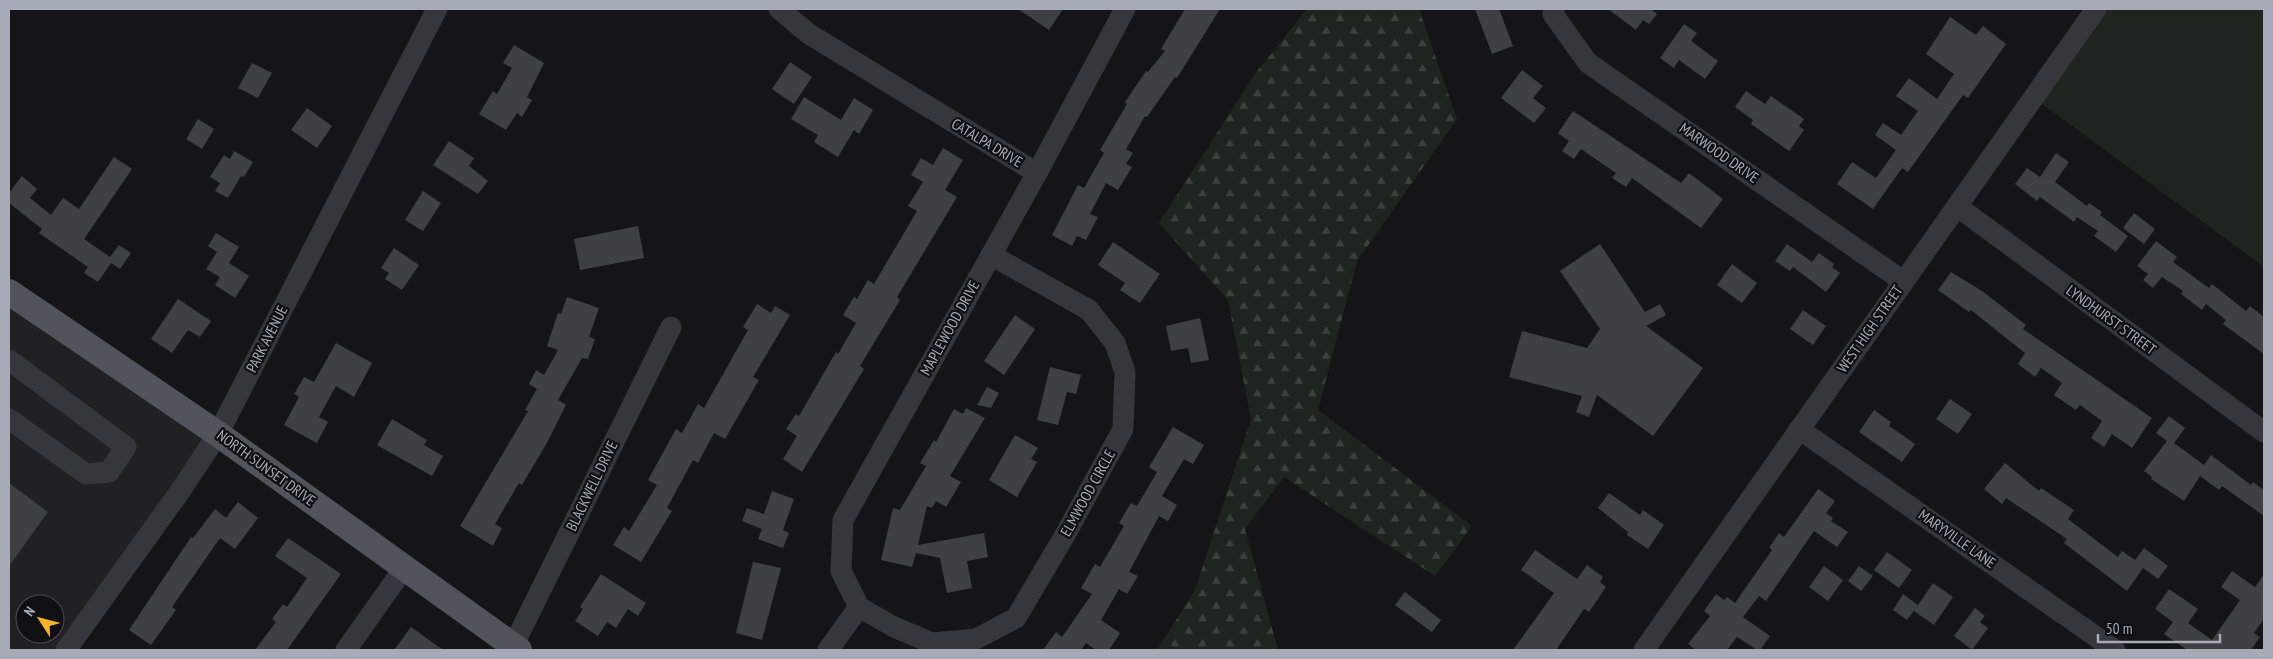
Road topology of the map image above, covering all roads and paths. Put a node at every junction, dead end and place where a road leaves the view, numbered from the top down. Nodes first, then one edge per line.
1 (438, 9) edge
2 (779, 9) edge
3 (1125, 9) edge
4 (1554, 9) edge
5 (2096, 9) edge
6 (1037, 173) junction
7 (1958, 207) junction
8 (991, 255) junction
9 (1903, 281) junction
10 (9, 292) edge
11 (671, 327) dead end
12 (9, 360) edge
13 (9, 419) edge
14 (1799, 429) junction
15 (2264, 432) edge
16 (218, 434) junction
17 (404, 568) junction
18 (859, 607) junction
19 (516, 648) edge
20 (66, 650) edge
21 (346, 650) edge
22 (828, 650) edge
23 (1644, 650) edge
24 (2115, 650) edge

1 - 16 street, PARK AVENUE
2 - 6 street, CATALPA DRIVE
3 - 6 street, MAPLEWOOD DRIVE
4 - 9 street, MARWOOD DRIVE
5 - 7 street, WEST HIGH STREET
6 - 8 street, MAPLEWOOD DRIVE
7 - 9 street, WEST HIGH STREET
7 - 15 street, LYNDHURST STREET
8 - 18 street, MAPLEWOOD DRIVE
8 - 18 street, ELMWOOD CIRCLE
9 - 14 street, WEST HIGH STREET
10 - 16 main road, NORTH SUNSET DRIVE
11 - 19 street, BLACKWELL DRIVE
12 - 13 street
14 - 23 street, WEST HIGH STREET
14 - 24 street, MARYVILLE LANE
16 - 17 main road, NORTH SUNSET DRIVE
16 - 20 street, PARK AVENUE
17 - 19 main road, NORTH SUNSET DRIVE
17 - 21 street
18 - 22 street

